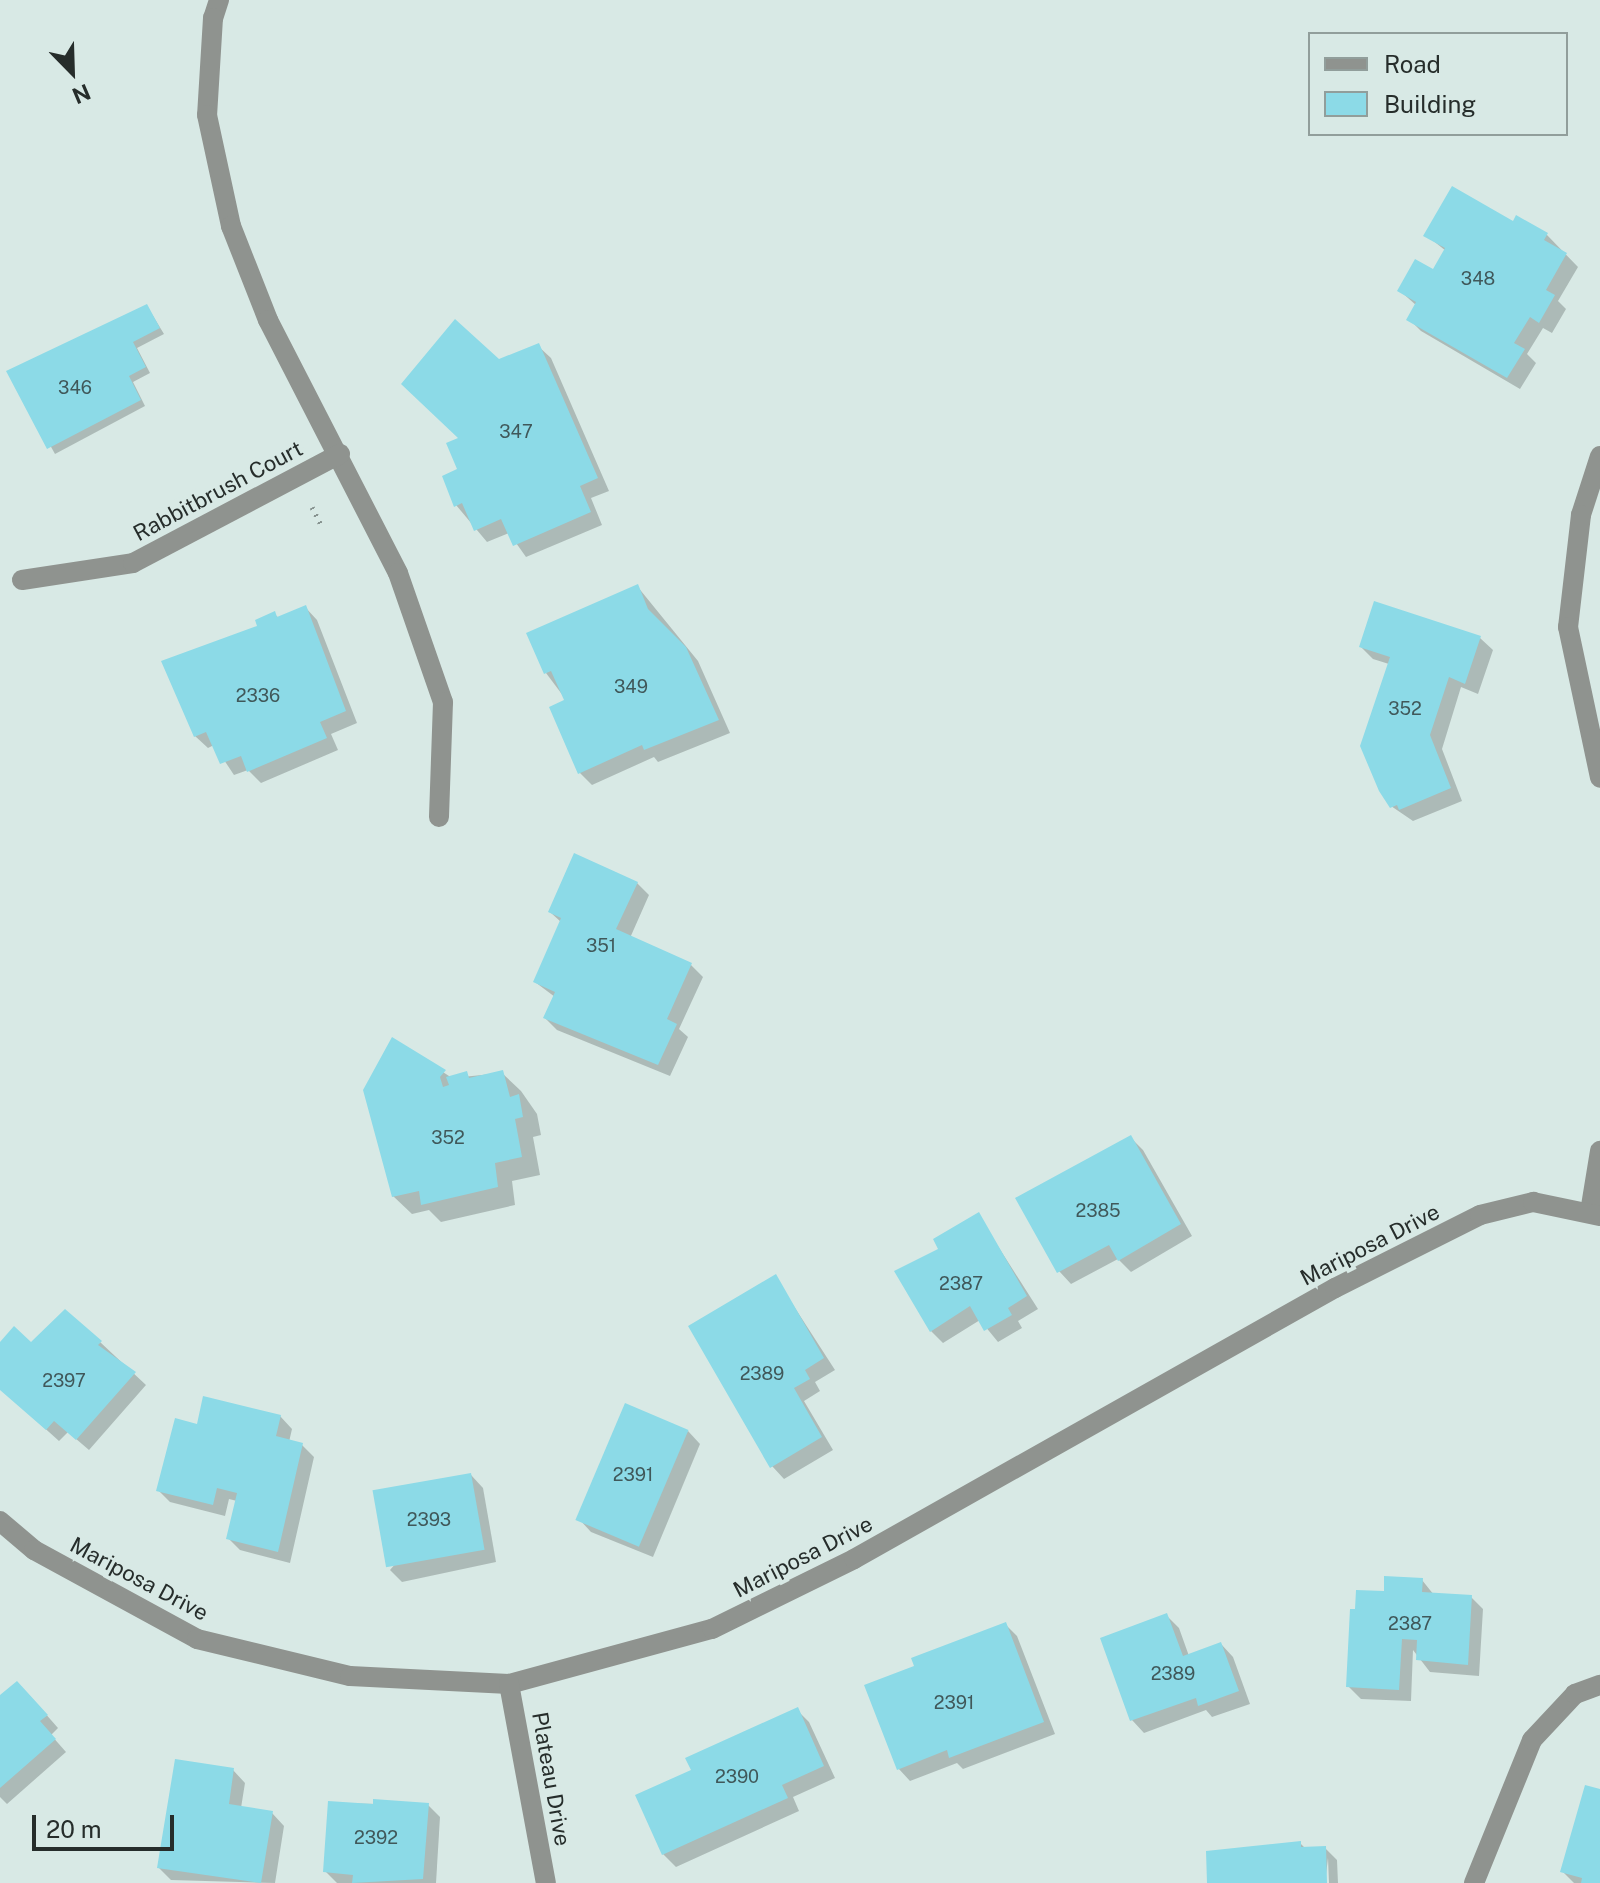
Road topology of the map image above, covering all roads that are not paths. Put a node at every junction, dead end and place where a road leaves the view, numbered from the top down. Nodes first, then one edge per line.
1 (219, 0) edge
2 (340, 454) junction
3 (1600, 456) edge
4 (22, 580) dead end
5 (1600, 778) edge
6 (439, 817) dead end
7 (1600, 1151) edge
8 (1595, 1214) edge
9 (0, 1521) edge
10 (509, 1684) junction
11 (1600, 1685) edge
12 (546, 1883) edge
13 (1474, 1883) edge

1 - 2 street
2 - 4 street, Rabbitbrush Court
2 - 6 street
3 - 5 street
7 - 8 street
8 - 10 street, Mariposa Drive
9 - 10 street, Mariposa Drive
10 - 12 street, Plateau Drive
11 - 13 street

